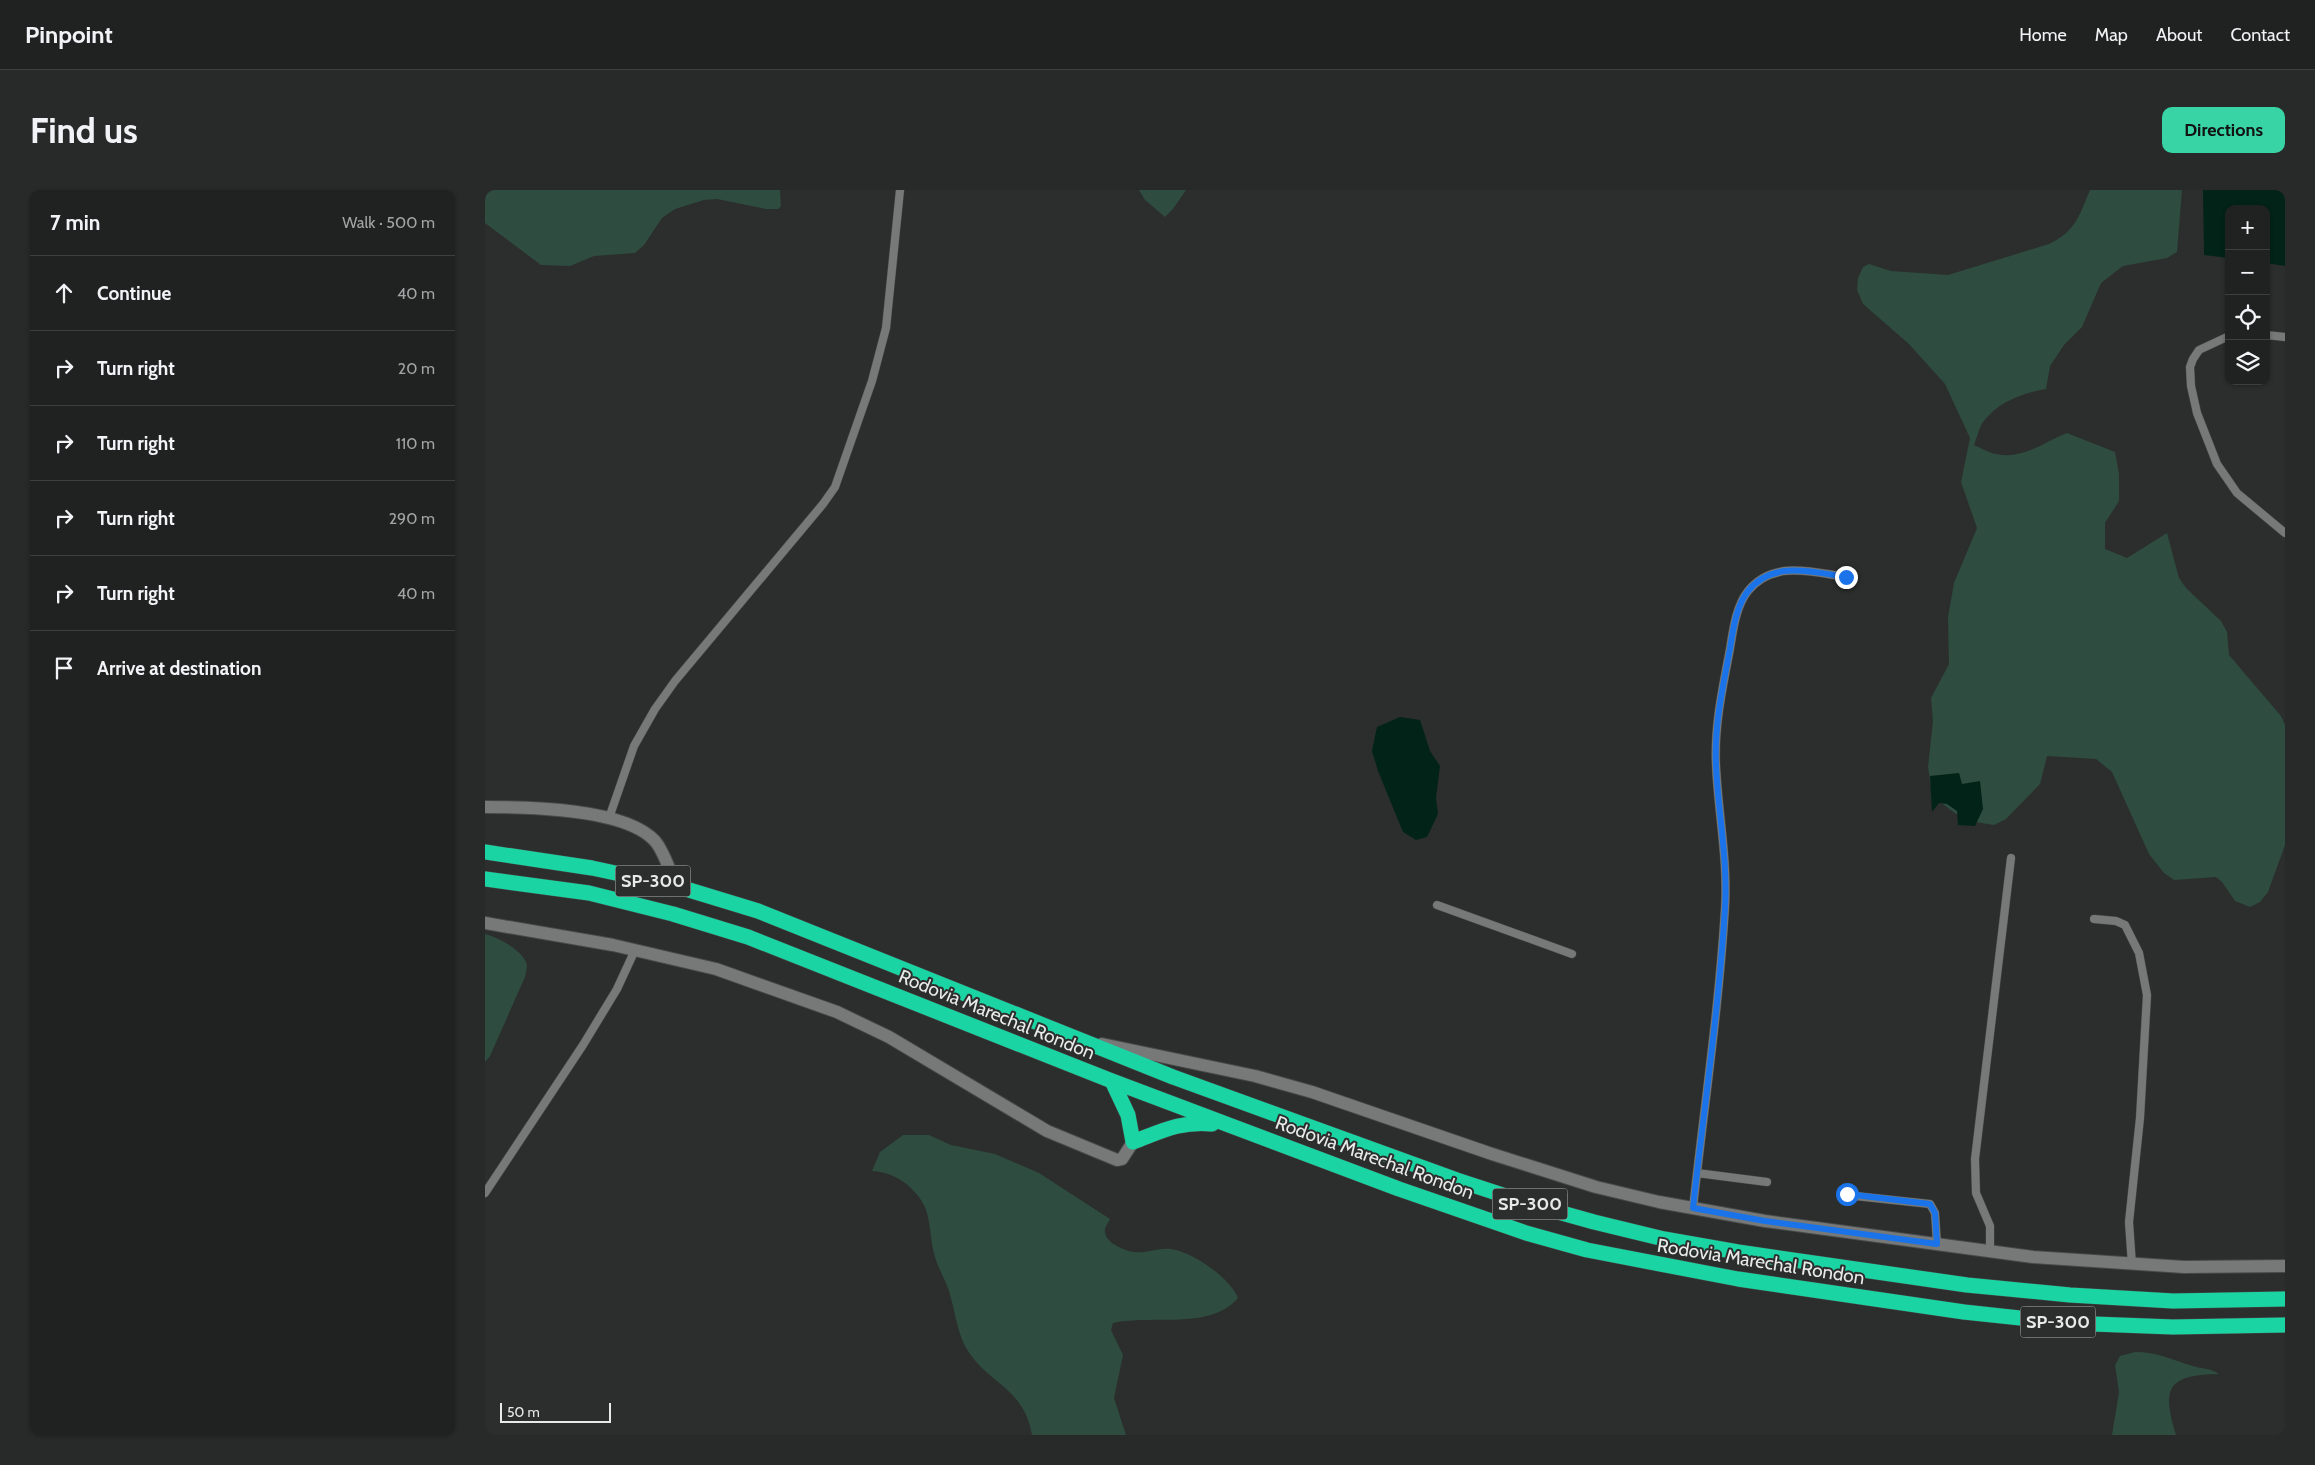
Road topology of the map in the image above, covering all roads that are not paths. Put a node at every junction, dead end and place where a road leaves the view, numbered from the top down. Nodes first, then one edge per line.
1 (900, 190) edge
2 (2270, 335) edge
3 (2285, 337) edge
4 (2225, 338) edge
5 (2285, 534) edge
6 (1846, 577) dead end
7 (485, 806) edge
8 (609, 818) junction
9 (485, 852) edge
10 (2011, 858) dead end
11 (485, 879) edge
12 (676, 886) junction
13 (1437, 905) dead end
14 (2095, 919) dead end
15 (485, 923) edge
16 (635, 950) junction
17 (1572, 954) dead end
18 (1072, 1038) junction
19 (1112, 1081) junction
20 (1231, 1126) junction
21 (1133, 1142) junction
22 (1697, 1173) junction
23 (1767, 1182) dead end
24 (485, 1193) edge
25 (1847, 1194) dead end
26 (1693, 1208) junction
27 (1937, 1244) junction
28 (1990, 1251) junction
29 (2132, 1265) junction
30 (2285, 1266) edge
31 (2285, 1299) edge
32 (2285, 1325) edge

1 - 8 lane
2 - 3 lane
4 - 5 lane
6 - 22 lane
7 - 8 street
8 - 12 street
9 - 12 highway, Rodovia Marechal Rondon / SP-300
10 - 28 lane
11 - 19 highway, Rodovia Marechal Rondon / SP-300
12 - 18 highway, Rodovia Marechal Rondon / SP-300
13 - 17 lane
14 - 29 lane
15 - 16 street
16 - 21 street
16 - 24 lane
18 - 26 street
18 - 31 highway, Rodovia Marechal Rondon / SP-300
19 - 20 highway, Rodovia Marechal Rondon / SP-300
19 - 21 highway
20 - 21 highway
20 - 32 highway, Rodovia Marechal Rondon / SP-300
22 - 23 lane
22 - 26 lane
25 - 27 lane
26 - 27 street
27 - 28 street
28 - 29 street
29 - 30 street

